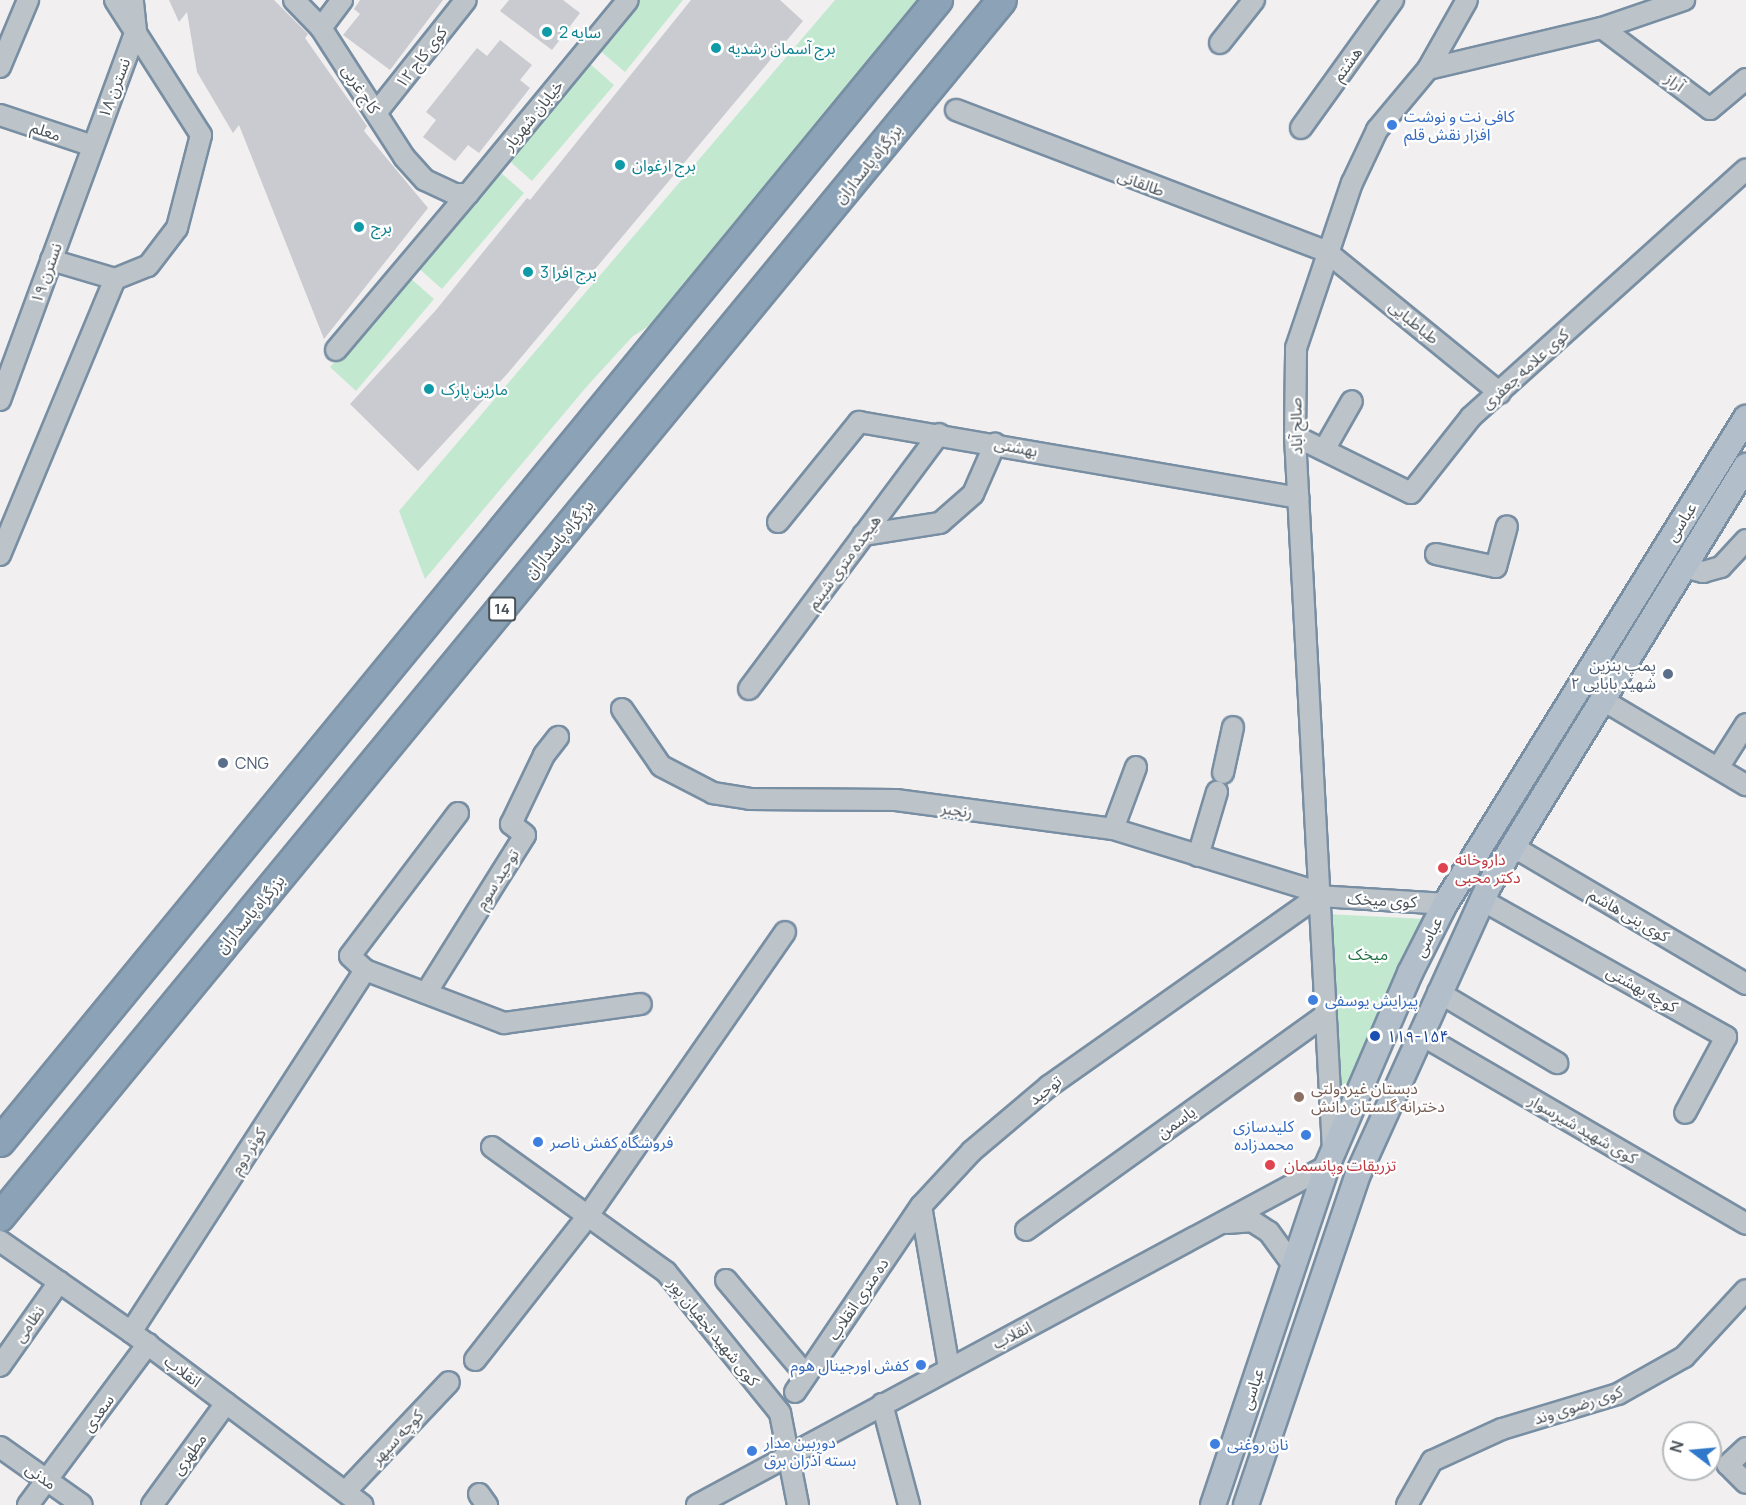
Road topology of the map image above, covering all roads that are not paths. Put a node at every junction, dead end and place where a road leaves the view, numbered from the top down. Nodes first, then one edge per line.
1 (28, 0) edge
2 (115, 0) edge
3 (133, 0) edge
4 (294, 0) edge
5 (342, 0) edge
6 (466, 0) edge
7 (628, 0) edge
8 (938, 0) edge
9 (1002, 0) edge
10 (1254, 0) edge
11 (1393, 0) edge
12 (1467, 0) edge
13 (1684, 0) edge
14 (321, 28) junction
15 (1602, 28) junction
16 (136, 31) junction
17 (1220, 43) dead end
18 (0, 67) edge
19 (1428, 69) junction
20 (1746, 79) edge
21 (956, 110) dead end
22 (376, 113) junction
23 (0, 115) edge
24 (1301, 128) dead end
25 (93, 146) junction
26 (1746, 169) edge
27 (468, 194) junction
28 (1327, 252) junction
29 (51, 260) junction
30 (115, 279) junction
31 (9, 349) edge
32 (336, 350) dead end
33 (1500, 393) junction
34 (0, 400) edge
35 (1352, 401) dead end
36 (1746, 418) edge
37 (939, 434) junction
38 (1295, 436) junction
39 (994, 444) junction
40 (1324, 450) junction
41 (1746, 466) edge
42 (1298, 498) junction
43 (778, 522) dead end
44 (1508, 526) dead end
45 (863, 535) junction
46 (1746, 540) edge
47 (0, 555) edge
48 (1436, 555) dead end
49 (1683, 567) junction
50 (750, 689) dead end
51 (1601, 699) junction
52 (622, 709) dead end
53 (1746, 724) edge
54 (1233, 728) dead end
55 (558, 737) dead end
56 (1534, 757) junction
57 (1136, 767) dead end
58 (1718, 768) junction
59 (1556, 772) junction
60 (1223, 773) dead end
61 (1746, 785) edge
62 (1217, 792) dead end
63 (458, 813) dead end
64 (1113, 829) junction
65 (1512, 846) junction
66 (1198, 856) junction
67 (1318, 894) junction
68 (1482, 900) junction
69 (1445, 904) junction
70 (785, 932) dead end
71 (365, 970) junction
72 (1746, 984) edge
73 (1438, 992) junction
74 (426, 993) junction
75 (641, 1004) dead end
76 (1325, 1015) junction
77 (1420, 1034) junction
78 (1557, 1063) dead end
79 (1685, 1113) dead end
80 (0, 1142) edge
81 (492, 1147) dead end
82 (1330, 1158) junction
83 (921, 1206) junction
84 (0, 1217) edge
85 (587, 1218) junction
86 (1220, 1223) junction
87 (1746, 1224) edge
88 (1026, 1230) dead end
89 (0, 1241) edge
90 (1293, 1265) junction
91 (726, 1280) dead end
92 (59, 1282) junction
93 (1746, 1290) edge
94 (131, 1332) junction
95 (148, 1344) junction
96 (475, 1360) dead end
97 (0, 1366) edge
98 (949, 1368) junction
99 (806, 1375) junction
100 (449, 1382) dead end
101 (795, 1392) dead end
102 (226, 1403) junction
103 (882, 1404) junction
104 (0, 1447) edge
105 (1746, 1448) edge
106 (785, 1456) junction
107 (48, 1481) junction
108 (1746, 1483) edge
109 (345, 1492) junction
110 (28, 1505) edge
111 (82, 1505) edge
112 (152, 1505) edge
113 (362, 1505) edge
114 (697, 1505) edge
115 (798, 1505) edge
116 (909, 1505) edge
117 (1213, 1505) edge
118 (1246, 1505) edge
119 (1407, 1505) edge

1 - 18 street
2 - 16 street
3 - 16 street
4 - 14 street, کاج غربی
5 - 14 street
6 - 22 street, کوی کاج ۱۲
7 - 27 street, خیابان شهریار
8 - 80 highway
9 - 84 highway, بزرگراه پاسداران / 14
10 - 17 street
11 - 24 street, هشتم
12 - 19 street, صالح آباد
13 - 15 street
14 - 22 street, کاج غربی
15 - 19 street
15 - 20 street, آراز
16 - 25 street, نسترن ۱۸
16 - 30 street
19 - 28 street, صالح آباد
21 - 28 street, طالقانی
22 - 27 street, کاج غربی
23 - 25 street, معلم
25 - 29 street, نسترن ۱۹
26 - 33 street, کوی علامه جعفری
27 - 32 street, خیابان شهریار
28 - 33 street, طباطبایی
28 - 38 street, صالح آباد
29 - 30 street
29 - 31 street, نسترن ۱۹
30 - 47 street
31 - 34 street, نسترن ۱۹
33 - 40 street, کوی علامه جعفری
35 - 40 street
36 - 56 main road, عباسى
37 - 39 street, بهشتی
37 - 43 street, بهشتی
37 - 45 street, هیجده متری شبنم
38 - 40 street, کوی علامه جعفری
38 - 42 street, صالح آباد
39 - 42 street, بهشتی
39 - 45 street
41 - 49 main road, عباسى
42 - 67 street, صالح آباد
44 - 48 street
45 - 50 street, هیجده متری شبنم
46 - 49 street
49 - 51 main road, عباسى
51 - 58 street
51 - 59 main road, عباسى
52 - 64 street, رنجبر
53 - 58 street
54 - 60 street
55 - 74 street, توحید سوم
56 - 59 main road
56 - 69 main road, عباسى
57 - 64 street
58 - 61 street
59 - 65 main road, عباسى
62 - 66 street
63 - 71 street
64 - 66 street, رنجبر
65 - 68 main road, عباسى
65 - 72 street, کوی بنی هاشم
66 - 67 street, رنجبر
67 - 69 street, کوی میخک
67 - 76 street, صالح آباد
67 - 83 street, توحید
68 - 73 main road, عباسى
68 - 79 street, کوچه بهشتی
69 - 82 main road, عباسى
70 - 85 street
71 - 74 street
71 - 94 street, کوثر دوم
73 - 77 main road, عباسى
73 - 78 street
74 - 75 street
76 - 82 street, صالح آباد
76 - 88 street, یاسمن
77 - 87 street, کوی شهید شیرسوار
77 - 118 main road, عباسى
81 - 85 street, کوی شهید نجفیان پور
82 - 86 street, انقلاب
82 - 90 main road, عباسى
83 - 98 street
83 - 99 street, ده متری انقلاب
85 - 96 street
85 - 106 street, کوی شهید نجفیان پور
86 - 90 street
86 - 98 street, انقلاب
89 - 92 street, انقلاب
90 - 117 main road, عباسى
91 - 99 street
92 - 94 street, انقلاب
92 - 97 street, نظامی
93 - 119 street, کوی رضوی وند
94 - 95 street, انقلاب
95 - 102 street, انقلاب
95 - 107 street, سعدی
98 - 103 street, انقلاب
99 - 101 street, ده متری انقلاب
100 - 109 street, کوچه سپهر
102 - 109 street, انقلاب
102 - 112 street, مطهری
103 - 106 street, انقلاب
103 - 116 street
104 - 107 street, مدنی
105 - 108 street
106 - 114 street, انقلاب
106 - 115 street, کوی شهید نجفیان پور
107 - 110 street, سعدی
107 - 111 street, مدنی
109 - 113 street, انقلاب

